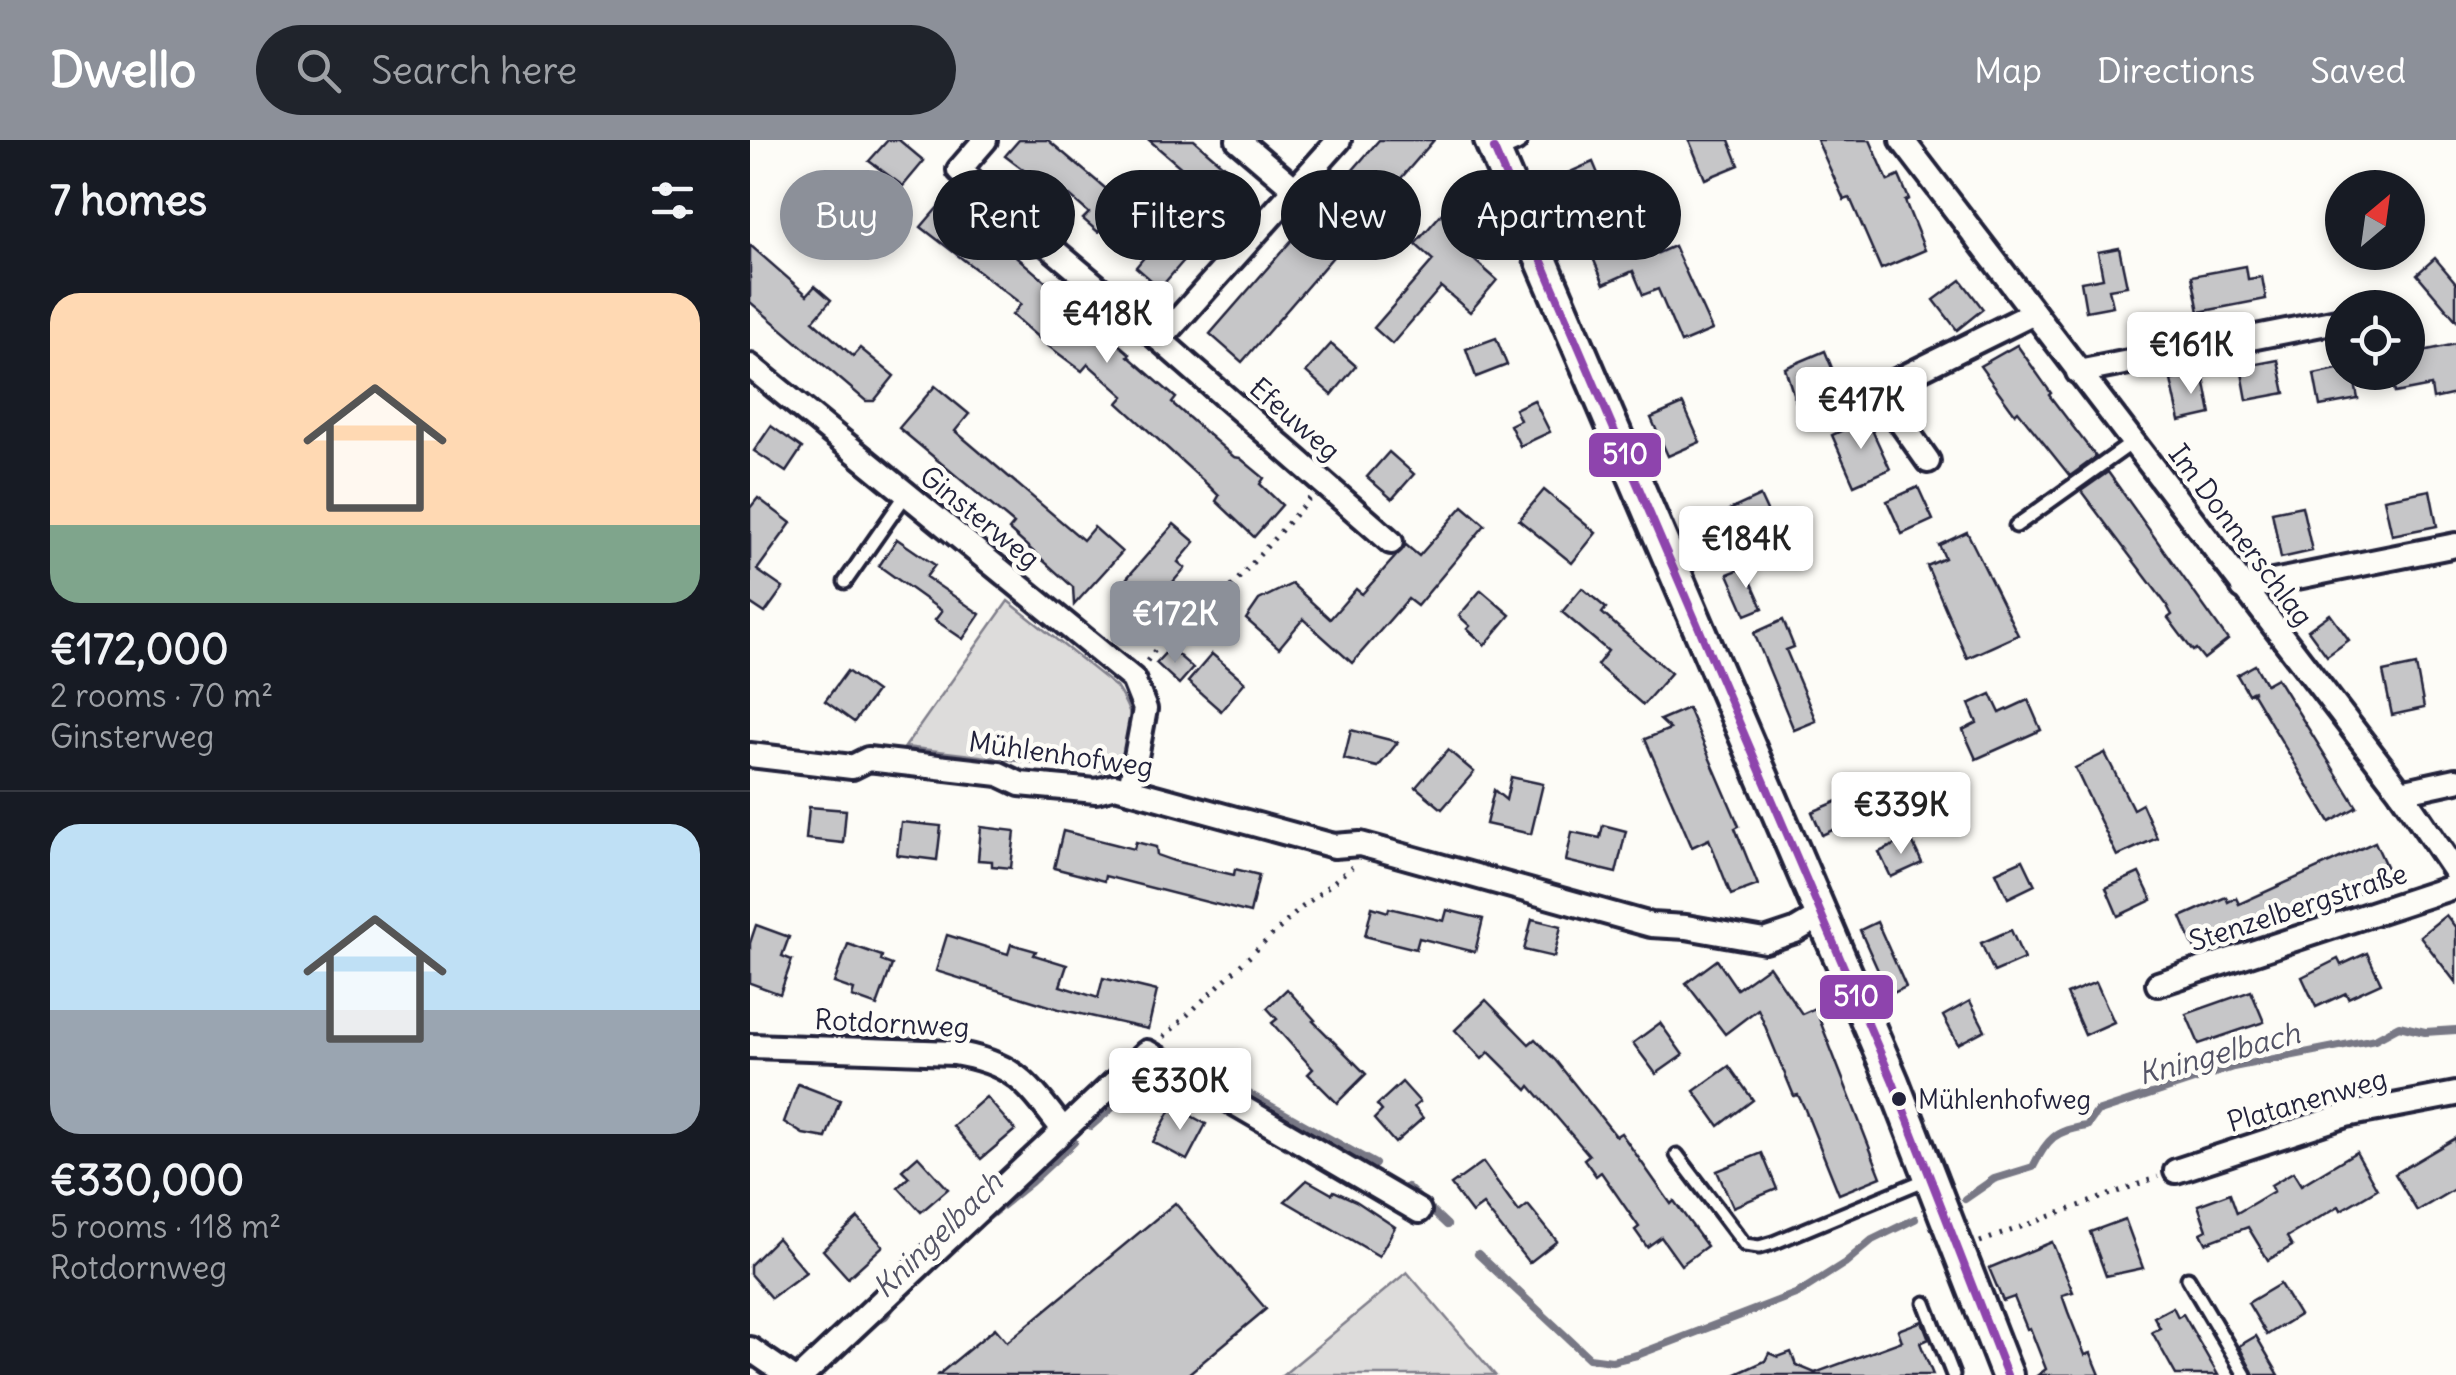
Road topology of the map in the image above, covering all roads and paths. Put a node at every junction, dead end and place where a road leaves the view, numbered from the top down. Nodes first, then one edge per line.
1 (985, 140) edge
2 (1238, 140) edge
3 (1339, 140) edge
4 (1902, 140) edge
5 (1500, 143) edge
6 (1311, 170) edge
7 (1281, 177) edge
8 (1281, 203) edge
9 (2034, 313) junction
10 (2325, 323) edge
11 (1160, 340) junction
12 (750, 366) edge
13 (2078, 372) junction
14 (2132, 443) junction
15 (1928, 461) dead end
16 (1323, 483) junction
17 (905, 496) junction
18 (2016, 526) dead end
19 (1390, 542) dead end
20 (2456, 545) edge
21 (845, 582) dead end
22 (2243, 588) junction
23 (1133, 679) junction
24 (750, 755) edge
25 (2456, 780) edge
26 (1130, 789) junction
27 (2401, 792) junction
28 (1374, 848) junction
29 (2456, 874) edge
30 (2456, 886) edge
31 (1822, 915) junction
32 (2158, 984) dead end
33 (750, 1046) edge
34 (1147, 1052) junction
35 (2456, 1094) edge
36 (1062, 1128) junction
37 (1677, 1155) dead end
38 (2176, 1171) joint
39 (1931, 1178) junction
40 (1419, 1211) dead end
41 (1959, 1250) junction
42 (2188, 1278) dead end
43 (1925, 1303) dead end
44 (750, 1349) edge
45 (788, 1375) edge
46 (802, 1375) edge
47 (1953, 1375) edge
48 (2007, 1375) edge
49 (2245, 1375) edge

1 - 11 street, Efeuweg
2 - 7 street
3 - 6 street
4 - 9 street, Im Donnerschlag
5 - 31 street
8 - 11 street
9 - 13 street, Im Donnerschlag
9 - 15 street
10 - 13 street
11 - 16 street, Efeuweg
12 - 17 street, Ginsterweg
13 - 14 street, Im Donnerschlag
14 - 18 lane
14 - 22 street, Im Donnerschlag
16 - 19 street, Efeuweg
16 - 23 path
17 - 21 lane
17 - 23 street, Ginsterweg
20 - 22 street
22 - 27 street, Im Donnerschlag
23 - 26 street
24 - 26 street, Mühlenhofweg
25 - 27 street
26 - 28 street, Mühlenhofweg
27 - 29 street, Im Donnerschlag
28 - 31 street, Mühlenhofweg
28 - 34 path
30 - 32 street, Stenzelbergstraße
31 - 39 street
33 - 36 street, Rotdornweg
34 - 36 street
34 - 40 street
35 - 38 street, Platanenweg
36 - 46 street
37 - 39 lane
38 - 41 path
39 - 41 street
41 - 48 street
42 - 49 lane
43 - 47 lane
44 - 45 street

